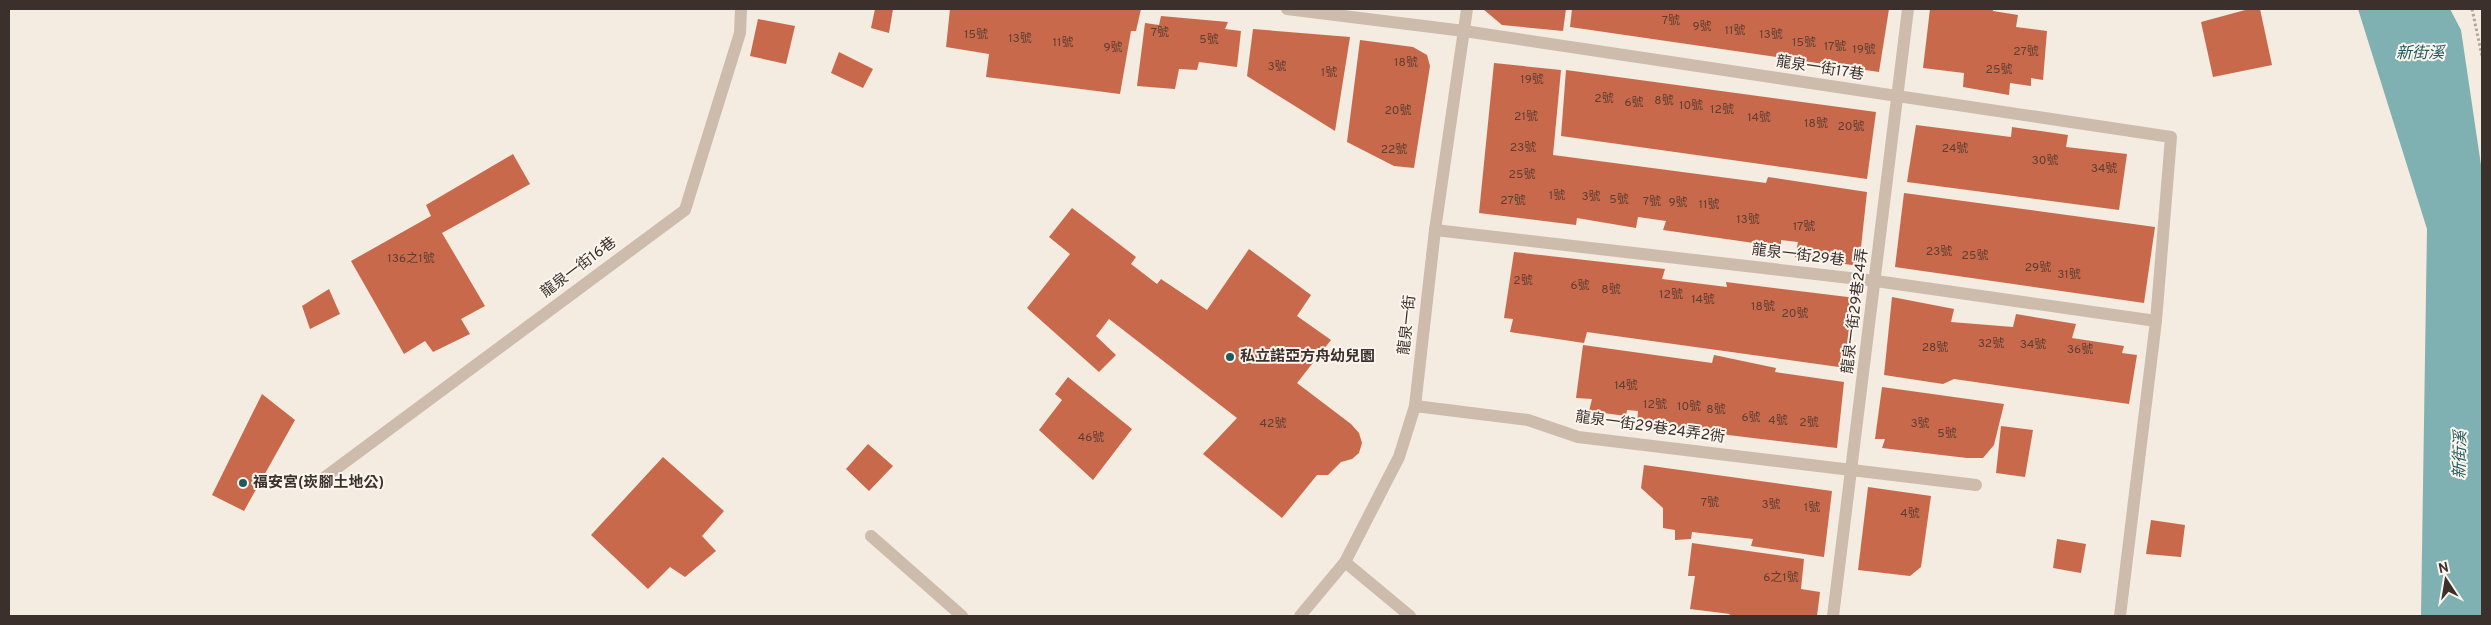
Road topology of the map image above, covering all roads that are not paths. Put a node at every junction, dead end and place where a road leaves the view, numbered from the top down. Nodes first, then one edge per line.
1 (741, 9) edge
2 (1287, 9) edge
3 (1467, 9) edge
4 (1908, 9) edge
5 (1464, 31) junction
6 (1899, 97) junction
7 (1435, 230) junction
8 (1876, 281) junction
9 (2156, 321) junction
10 (1416, 406) junction
11 (1852, 471) junction
12 (325, 477) dead end
13 (1976, 486) dead end
14 (871, 536) dead end
15 (1345, 562) junction
16 (962, 616) edge
17 (1300, 616) edge
18 (1410, 616) edge
19 (1834, 616) edge
20 (2120, 616) edge

1 - 12 street, 龍泉一街16巷
2 - 5 street
3 - 5 street, 龍泉一街
4 - 6 street, 龍泉一街29巷24弄
5 - 6 street, 龍泉一街17巷
5 - 7 street, 龍泉一街
6 - 8 street, 龍泉一街29巷24弄
6 - 9 street, 龍泉一街17巷
7 - 8 street, 龍泉一街29巷
7 - 10 street, 龍泉一街
8 - 9 street, 龍泉一街29巷
8 - 11 street, 龍泉一街29巷24弄
9 - 20 street
10 - 11 street, 龍泉一街29巷24弄2衖
10 - 15 street, 龍泉一街
11 - 13 street, 龍泉一街29巷24弄2衖
11 - 19 street, 龍泉一街29巷24弄
14 - 16 street
15 - 17 street, 龍泉一街
15 - 18 street

